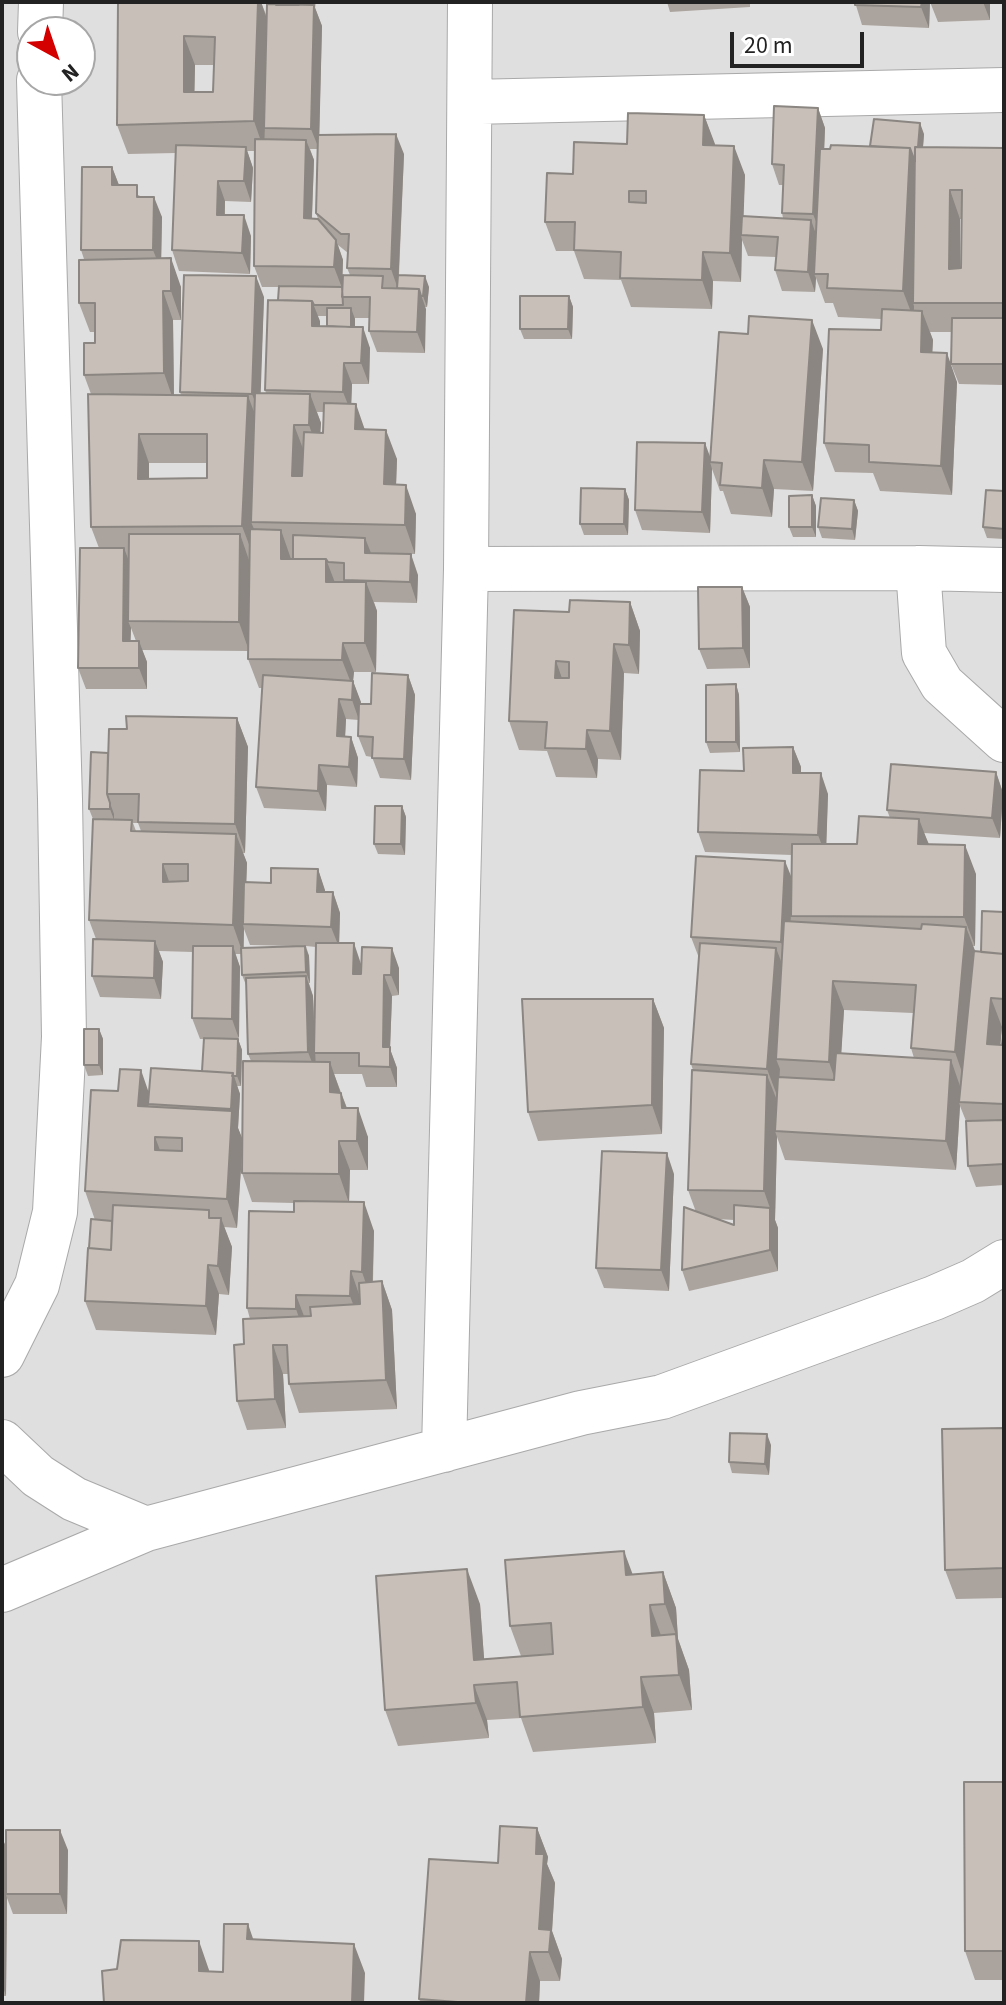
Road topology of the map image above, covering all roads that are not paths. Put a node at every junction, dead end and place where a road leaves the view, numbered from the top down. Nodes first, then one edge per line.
1 (470, 2) edge
2 (1004, 90) edge
3 (39, 96) edge
4 (470, 102) junction
5 (918, 568) junction
6 (466, 569) junction
7 (1004, 570) edge
8 (1004, 740) edge
9 (1004, 1262) edge
10 (2, 1355) edge
11 (2, 1442) edge
12 (444, 1450) junction
13 (146, 1529) junction
14 (2, 1590) edge

1 - 4 street
2 - 4 street
3 - 10 street
4 - 6 street
5 - 6 street
5 - 7 street
5 - 8 street
6 - 12 street
9 - 12 street
11 - 13 street
12 - 13 street
13 - 14 street

